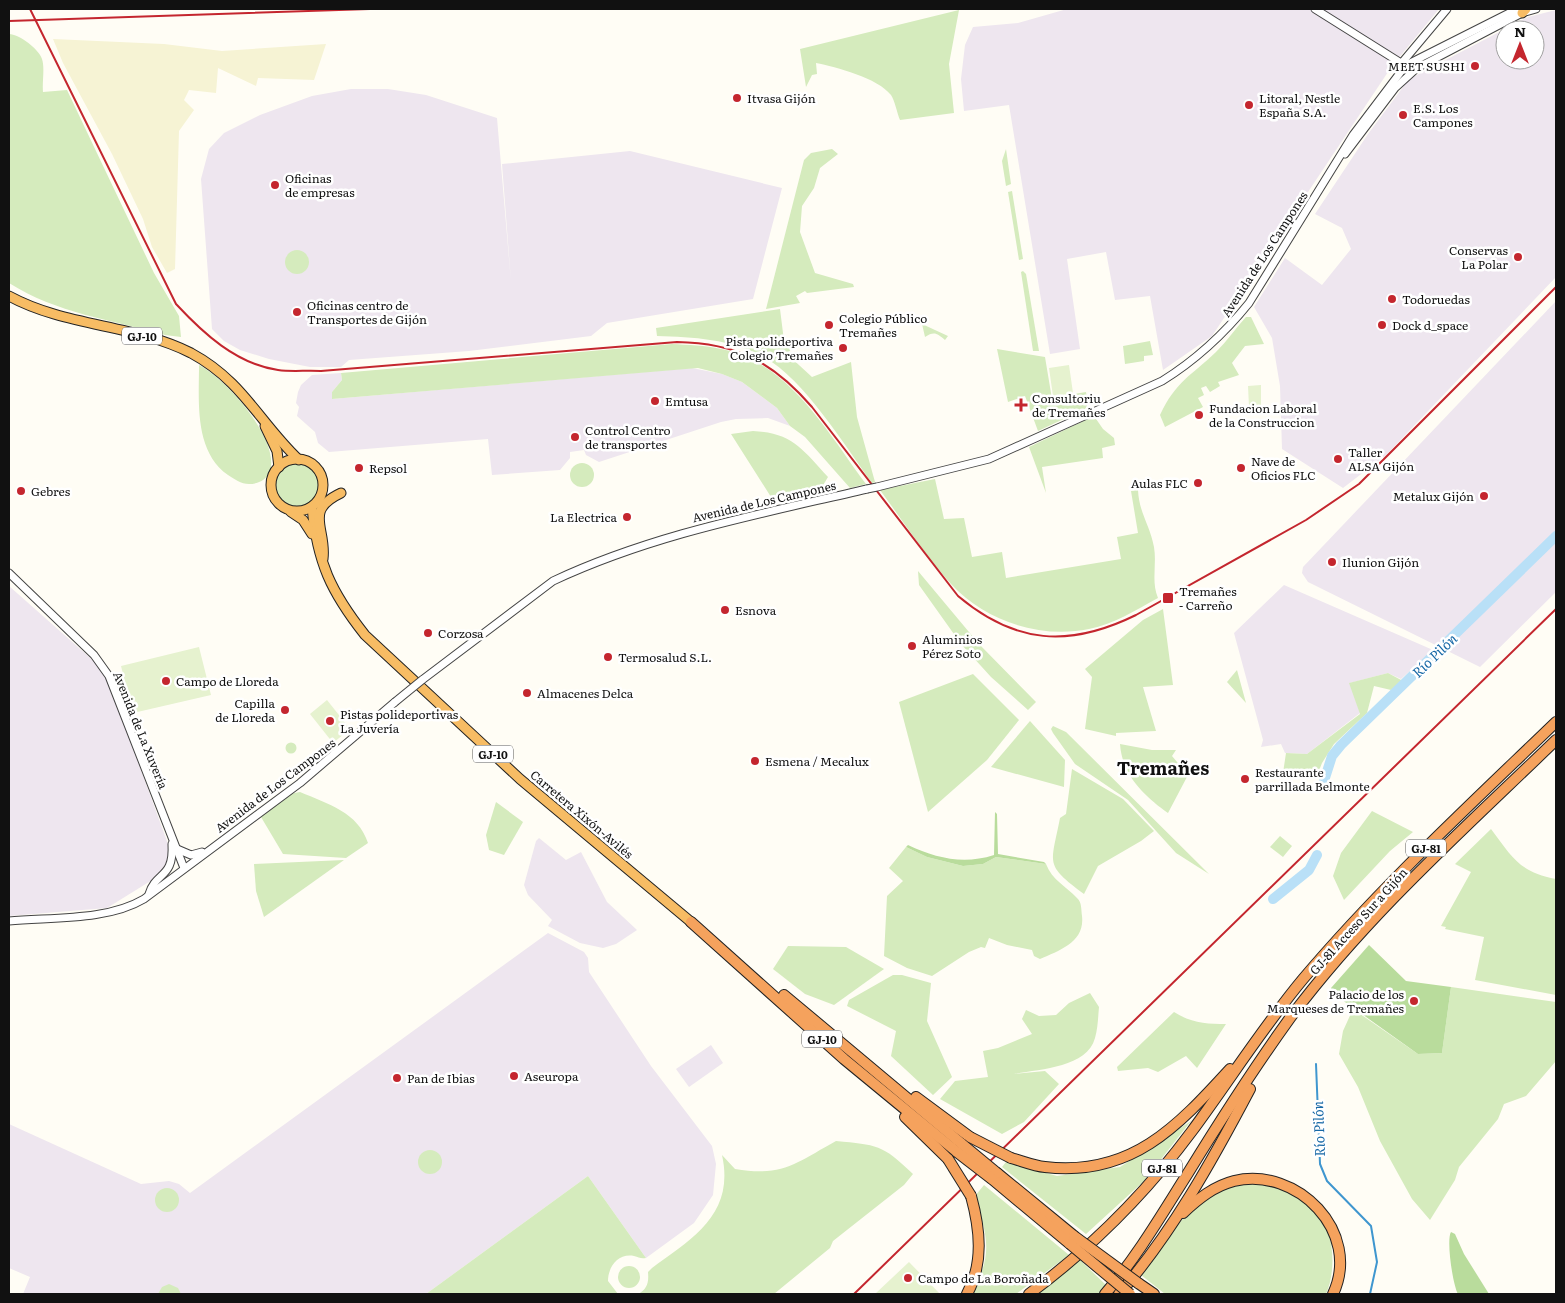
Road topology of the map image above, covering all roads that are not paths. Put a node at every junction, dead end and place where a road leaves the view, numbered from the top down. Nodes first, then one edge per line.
1 (1315, 9) edge
2 (1447, 9) edge
3 (1536, 9) edge
4 (1522, 10) edge
5 (1403, 64) junction
6 (1417, 68) junction
7 (1332, 170) junction
8 (9, 296) edge
9 (258, 410) junction
10 (299, 460) junction
11 (279, 466) junction
12 (342, 493) dead end
13 (312, 507) junction
14 (288, 510) junction
15 (314, 537) junction
16 (322, 562) junction
17 (9, 573) edge
18 (1556, 722) edge
19 (1556, 740) edge
20 (174, 845) junction
21 (207, 851) junction
22 (184, 868) junction
23 (147, 897) junction
24 (9, 921) edge
25 (691, 922) junction
26 (1273, 1019) junction
27 (840, 1041) junction
28 (1275, 1042) junction
29 (860, 1072) junction
30 (963, 1144) junction
31 (1170, 1226) junction
32 (1072, 1240) junction
33 (1085, 1257) junction
34 (1133, 1290) edge
35 (967, 1294) edge
36 (1029, 1294) edge
37 (1105, 1294) edge
38 (1119, 1294) edge
39 (1123, 1294) edge
40 (1144, 1294) edge
41 (1154, 1294) edge
42 (1333, 1294) edge

1 - 5 street
2 - 5 street, Avenida de Los Campones
3 - 4 street, Avenida de Los Campones
4 - 5 street, Avenida de Los Campones
4 - 6 street, Avenida de Los Campones
5 - 6 street
5 - 7 street, Avenida de Los Campones
6 - 7 street, Avenida de Los Campones
7 - 21 street, Avenida de Los Campones, bridge
8 - 9 highway, GJ-10
9 - 10 highway, GJ-10
9 - 11 highway, GJ-10
10 - 11 highway
10 - 13 highway, GJ-10
11 - 14 highway, GJ-10
12 - 16 highway
13 - 14 highway
13 - 15 highway, Carretera Xixón-Avilés / GJ-10
14 - 15 highway, Carretera Xixón-Avilés / GJ-10
15 - 16 highway, Carretera Xixón-Avilés / GJ-10
16 - 25 highway, Carretera Xixón-Avilés / GJ-10
17 - 20 street, Avenida de La Xuvería
18 - 26 highway, GJ-81
19 - 28 highway, GJ-81 Acceso Sur a Gijón / GJ-81
20 - 21 street
20 - 22 street, Avenida de La Xuvería
20 - 23 street, Avenida de La Xuvería
21 - 22 street, Avenida de Los Campones
22 - 23 street, Avenida de Los Campones
23 - 24 street, Avenida de Los Campones
25 - 27 highway, GJ-10
25 - 29 highway, GJ-10
26 - 30 highway, bridge
26 - 36 highway, GJ-81
27 - 30 highway
27 - 30 highway, GJ-10
28 - 31 highway
28 - 37 highway, GJ-81
29 - 30 highway, GJ-10
29 - 35 highway, bridge
30 - 32 highway, bridge
31 - 38 highway
31 - 42 highway
32 - 33 highway, bridge
32 - 34 highway, bridge
33 - 34 highway, bridge
33 - 39 highway, bridge
34 - 40 highway
34 - 41 highway

